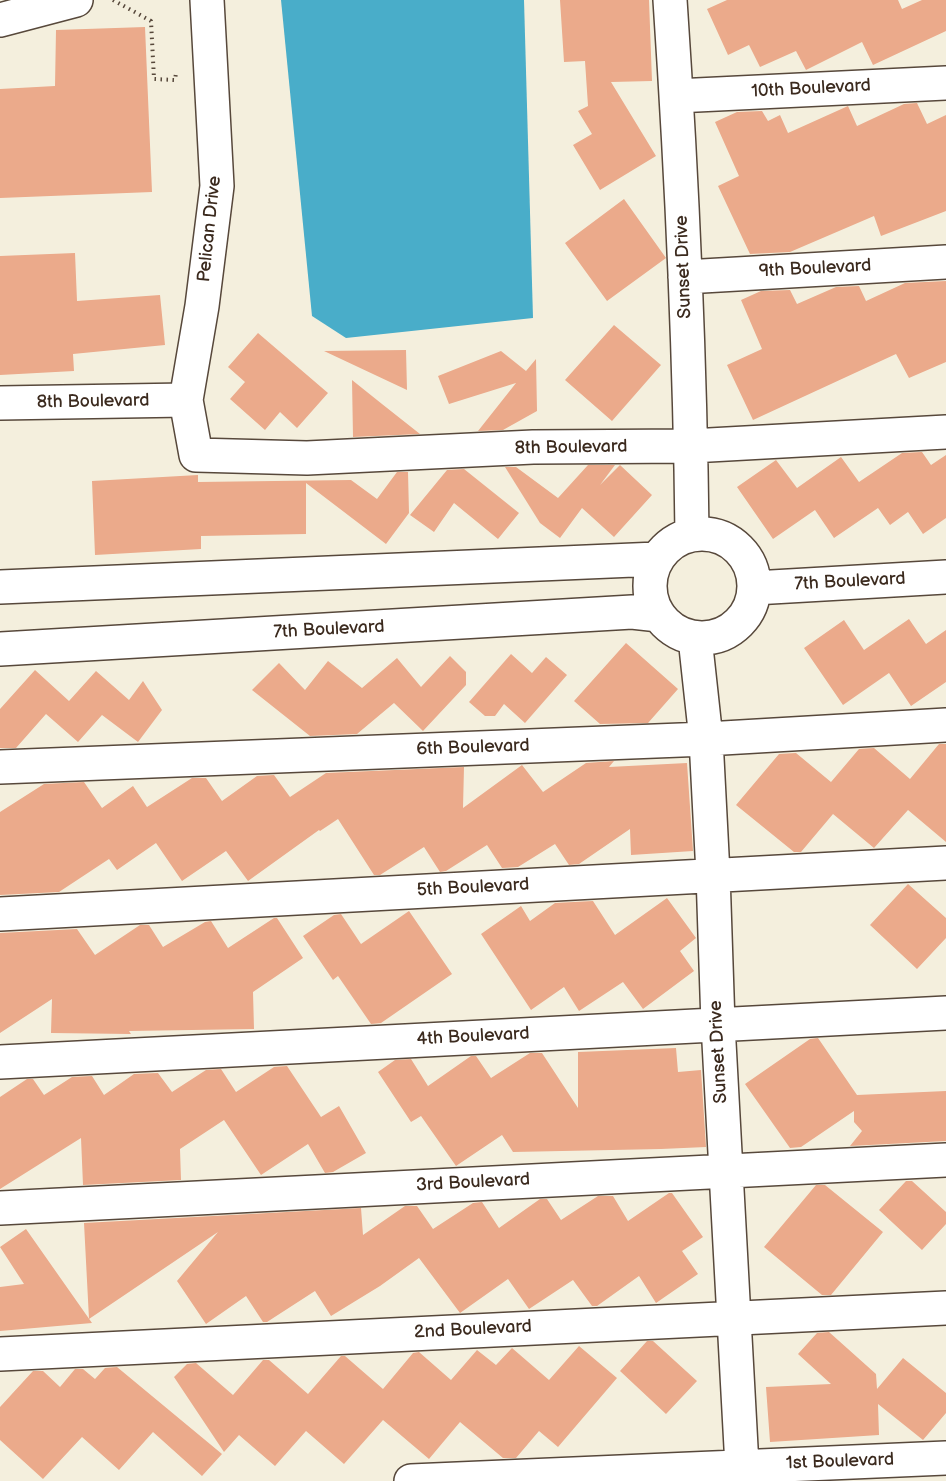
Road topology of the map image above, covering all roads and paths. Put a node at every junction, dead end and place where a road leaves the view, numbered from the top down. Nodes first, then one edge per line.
1 (76, 0) edge
2 (113, 0) edge
3 (207, 0) edge
4 (670, 0) edge
5 (0, 20) edge
6 (176, 70) dead end
7 (946, 83) edge
8 (676, 96) junction
9 (946, 262) edge
10 (685, 277) junction
11 (186, 400) junction
12 (0, 403) edge
13 (946, 432) edge
14 (691, 446) junction
15 (196, 455) joint
16 (692, 534) junction
17 (657, 560) junction
18 (946, 577) edge
19 (0, 587) edge
20 (754, 588) junction
21 (659, 615) junction
22 (695, 638) junction
23 (0, 649) edge
24 (946, 725) edge
25 (706, 739) junction
26 (0, 766) edge
27 (946, 863) edge
28 (713, 874) junction
29 (0, 914) edge
30 (946, 1013) edge
31 (717, 1024) junction
32 (0, 1062) edge
33 (946, 1160) edge
34 (725, 1170) junction
35 (0, 1208) edge
36 (946, 1308) edge
37 (734, 1317) junction
38 (0, 1354) edge
39 (946, 1458) edge
40 (742, 1466) junction
41 (411, 1481) edge

1 - 5 street
2 - 6 path
3 - 11 street, Pelican Drive
4 - 8 street, Sunset Drive
7 - 8 street, 10th Boulevard
8 - 10 street, Sunset Drive
9 - 10 street, 9th Boulevard
10 - 14 street, Sunset Drive
11 - 12 street, 8th Boulevard
11 - 15 street, Pelican Drive
13 - 14 street, 8th Boulevard
14 - 15 street, 8th Boulevard
14 - 16 street, Sunset Drive
16 - 17 street
16 - 20 street
17 - 19 street
17 - 21 street
18 - 20 street, 7th Boulevard
20 - 22 street
21 - 22 street
21 - 23 street, 7th Boulevard
22 - 25 street, Sunset Drive
24 - 25 street, 6th Boulevard
25 - 26 street, 6th Boulevard
25 - 28 street, Sunset Drive
27 - 28 street, 5th Boulevard
28 - 29 street, 5th Boulevard
28 - 31 street, Sunset Drive
30 - 31 street, 4th Boulevard
31 - 32 street, 4th Boulevard
31 - 34 street, Sunset Drive
33 - 34 street, 3rd Boulevard
34 - 35 street, 3rd Boulevard
34 - 37 street, Sunset Drive
36 - 37 street, 2nd Boulevard
37 - 38 street, 2nd Boulevard
37 - 40 street, Sunset Drive
39 - 40 street, 1st Boulevard
40 - 41 street, 1st Boulevard

